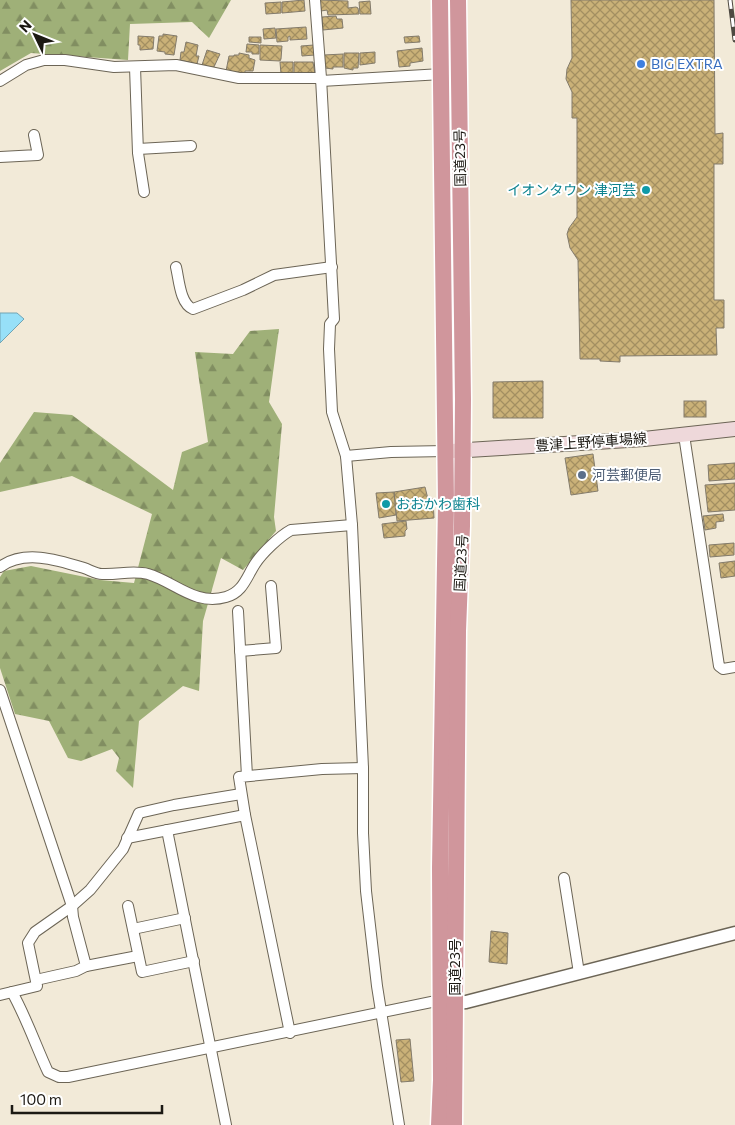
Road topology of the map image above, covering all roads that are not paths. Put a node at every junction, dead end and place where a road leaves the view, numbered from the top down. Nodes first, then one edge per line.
1 (315, 0) edge
2 (440, 0) edge
3 (458, 0) edge
4 (135, 67) junction
5 (442, 74) junction
6 (321, 79) junction
7 (0, 81) edge
8 (34, 135) dead end
9 (191, 146) dead end
10 (138, 149) junction
11 (0, 157) edge
12 (144, 192) dead end
13 (176, 266) dead end
14 (332, 267) junction
15 (735, 429) edge
16 (684, 434) junction
17 (454, 451) junction
18 (346, 456) junction
19 (352, 525) junction
20 (0, 567) edge
21 (271, 586) dead end
22 (238, 611) dead end
23 (240, 651) junction
24 (735, 667) edge
25 (0, 690) edge
26 (363, 768) junction
27 (246, 776) junction
28 (241, 794) junction
29 (245, 815) junction
30 (168, 830) junction
31 (127, 838) junction
32 (564, 878) dead end
33 (72, 906) junction
34 (128, 906) dead end
35 (185, 918) junction
36 (132, 929) junction
37 (735, 933) edge
38 (138, 956) junction
39 (194, 961) junction
40 (86, 966) junction
41 (579, 973) junction
42 (36, 980) junction
43 (12, 992) junction
44 (0, 995) edge
45 (448, 1002) junction
46 (382, 1013) junction
47 (290, 1033) junction
48 (211, 1048) junction
49 (226, 1125) edge
50 (399, 1125) edge
51 (439, 1125) edge
52 (454, 1125) edge

1 - 6 street
2 - 5 highway, 国道23号
3 - 17 highway, 国道23号
4 - 6 street
4 - 7 street
4 - 10 street
5 - 6 street
5 - 17 highway, 国道23号
6 - 14 street
8 - 11 street
9 - 10 street
10 - 12 street
13 - 14 street
14 - 18 street
15 - 16 main road, 豊津上野停車場線
16 - 17 main road, 豊津上野停車場線
16 - 24 street
17 - 18 street
17 - 45 highway, 国道23号
18 - 19 street
19 - 20 street
19 - 26 street
21 - 23 street
22 - 23 street
23 - 27 street
25 - 33 street
26 - 27 street
26 - 46 street
27 - 28 street
28 - 29 street
28 - 31 street
29 - 30 street
29 - 47 street
30 - 31 street
30 - 35 street
31 - 33 street
32 - 41 street
33 - 40 street
33 - 42 street
34 - 36 street
35 - 36 street
35 - 39 street
36 - 38 street
37 - 41 street
38 - 39 street
38 - 40 street
39 - 48 street
40 - 42 street
41 - 45 street
42 - 43 street
43 - 44 street
43 - 48 street
45 - 46 street
45 - 51 highway, 国道23号
45 - 52 highway, 国道23号
46 - 47 street
46 - 50 street
47 - 48 street
48 - 49 street

